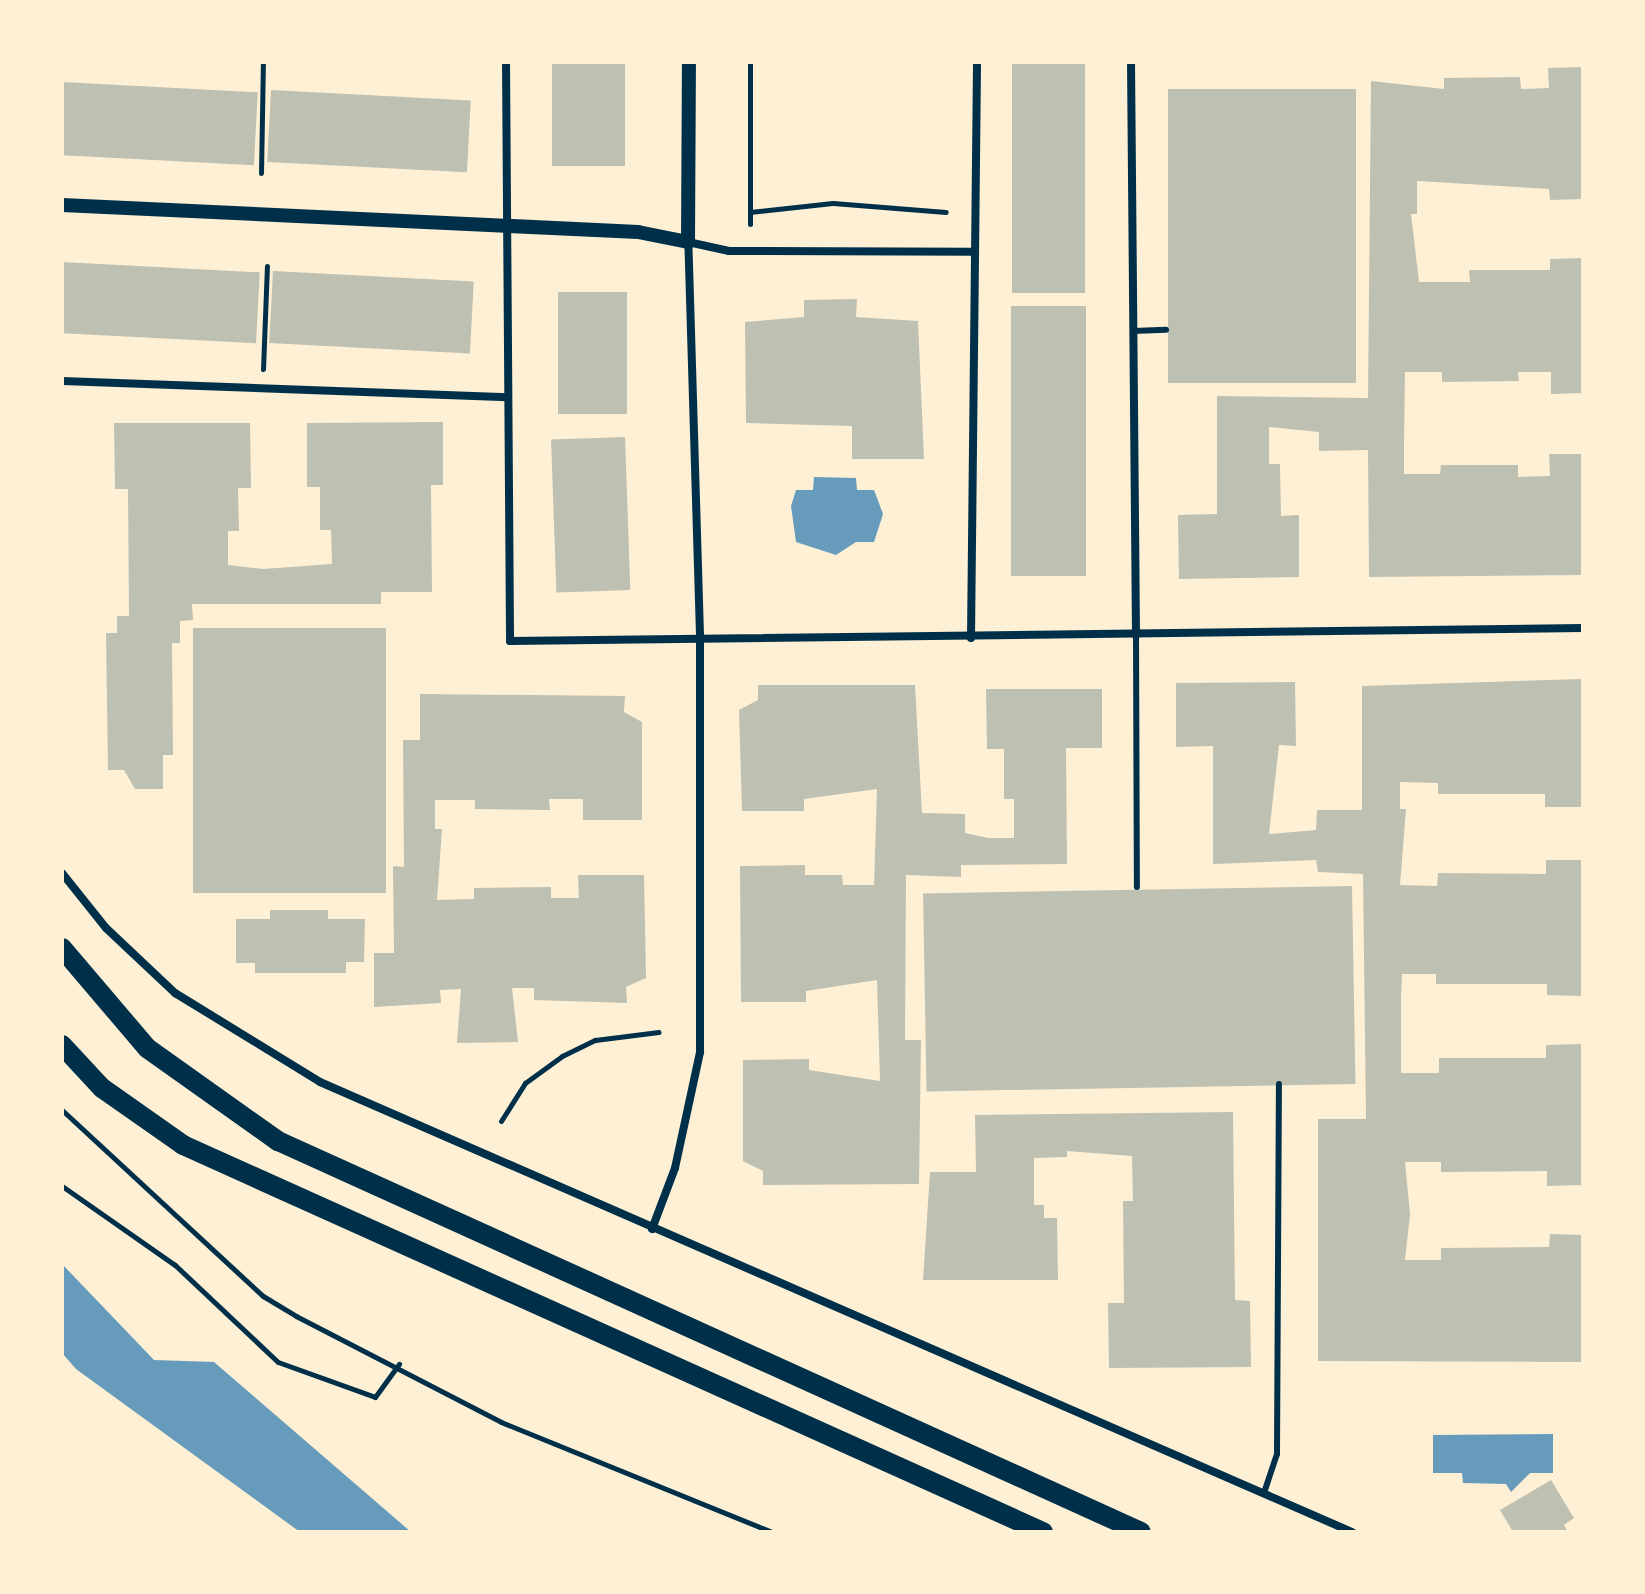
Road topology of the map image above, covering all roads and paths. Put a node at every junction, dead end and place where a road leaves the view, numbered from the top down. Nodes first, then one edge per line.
1 (263, 62) edge
2 (506, 62) edge
3 (689, 62) edge
4 (750, 62) edge
5 (977, 62) edge
6 (1131, 62) edge
7 (261, 173) dead end
8 (62, 205) edge
9 (750, 212) junction
10 (946, 212) dead end
11 (750, 224) dead end
12 (507, 228) junction
13 (688, 242) junction
14 (973, 252) junction
15 (267, 266) dead end
16 (1166, 330) dead end
17 (1133, 331) junction
18 (62, 381) edge
19 (262, 388) junction
20 (508, 397) junction
21 (1583, 628) edge
22 (700, 635) junction
23 (1136, 635) junction
24 (971, 638) junction
25 (62, 873) edge
26 (1137, 887) dead end
27 (62, 948) edge
28 (659, 1032) dead end
29 (62, 1045) edge
30 (1279, 1084) dead end
31 (62, 1110) edge
32 (501, 1121) dead end
33 (62, 1186) edge
34 (652, 1229) junction
35 (399, 1364) junction
36 (1264, 1493) junction
37 (772, 1532) edge
38 (1043, 1532) edge
39 (1141, 1532) edge
40 (1352, 1532) edge

1 - 7 path
2 - 12 street
3 - 13 street
4 - 9 path
5 - 14 street
6 - 17 street
8 - 12 street
9 - 10 path
9 - 11 path
12 - 13 street
12 - 20 street
13 - 14 street
13 - 22 street
14 - 24 street
15 - 19 path
16 - 17 lane
17 - 23 street
18 - 19 street
19 - 20 street
20 - 22 street
21 - 23 street
22 - 24 street
22 - 34 street
23 - 24 street
23 - 26 lane
25 - 34 street
27 - 39 main road
28 - 32 path
29 - 38 main road
30 - 36 lane
31 - 35 path
33 - 35 path
34 - 36 street
35 - 37 path
36 - 40 street

